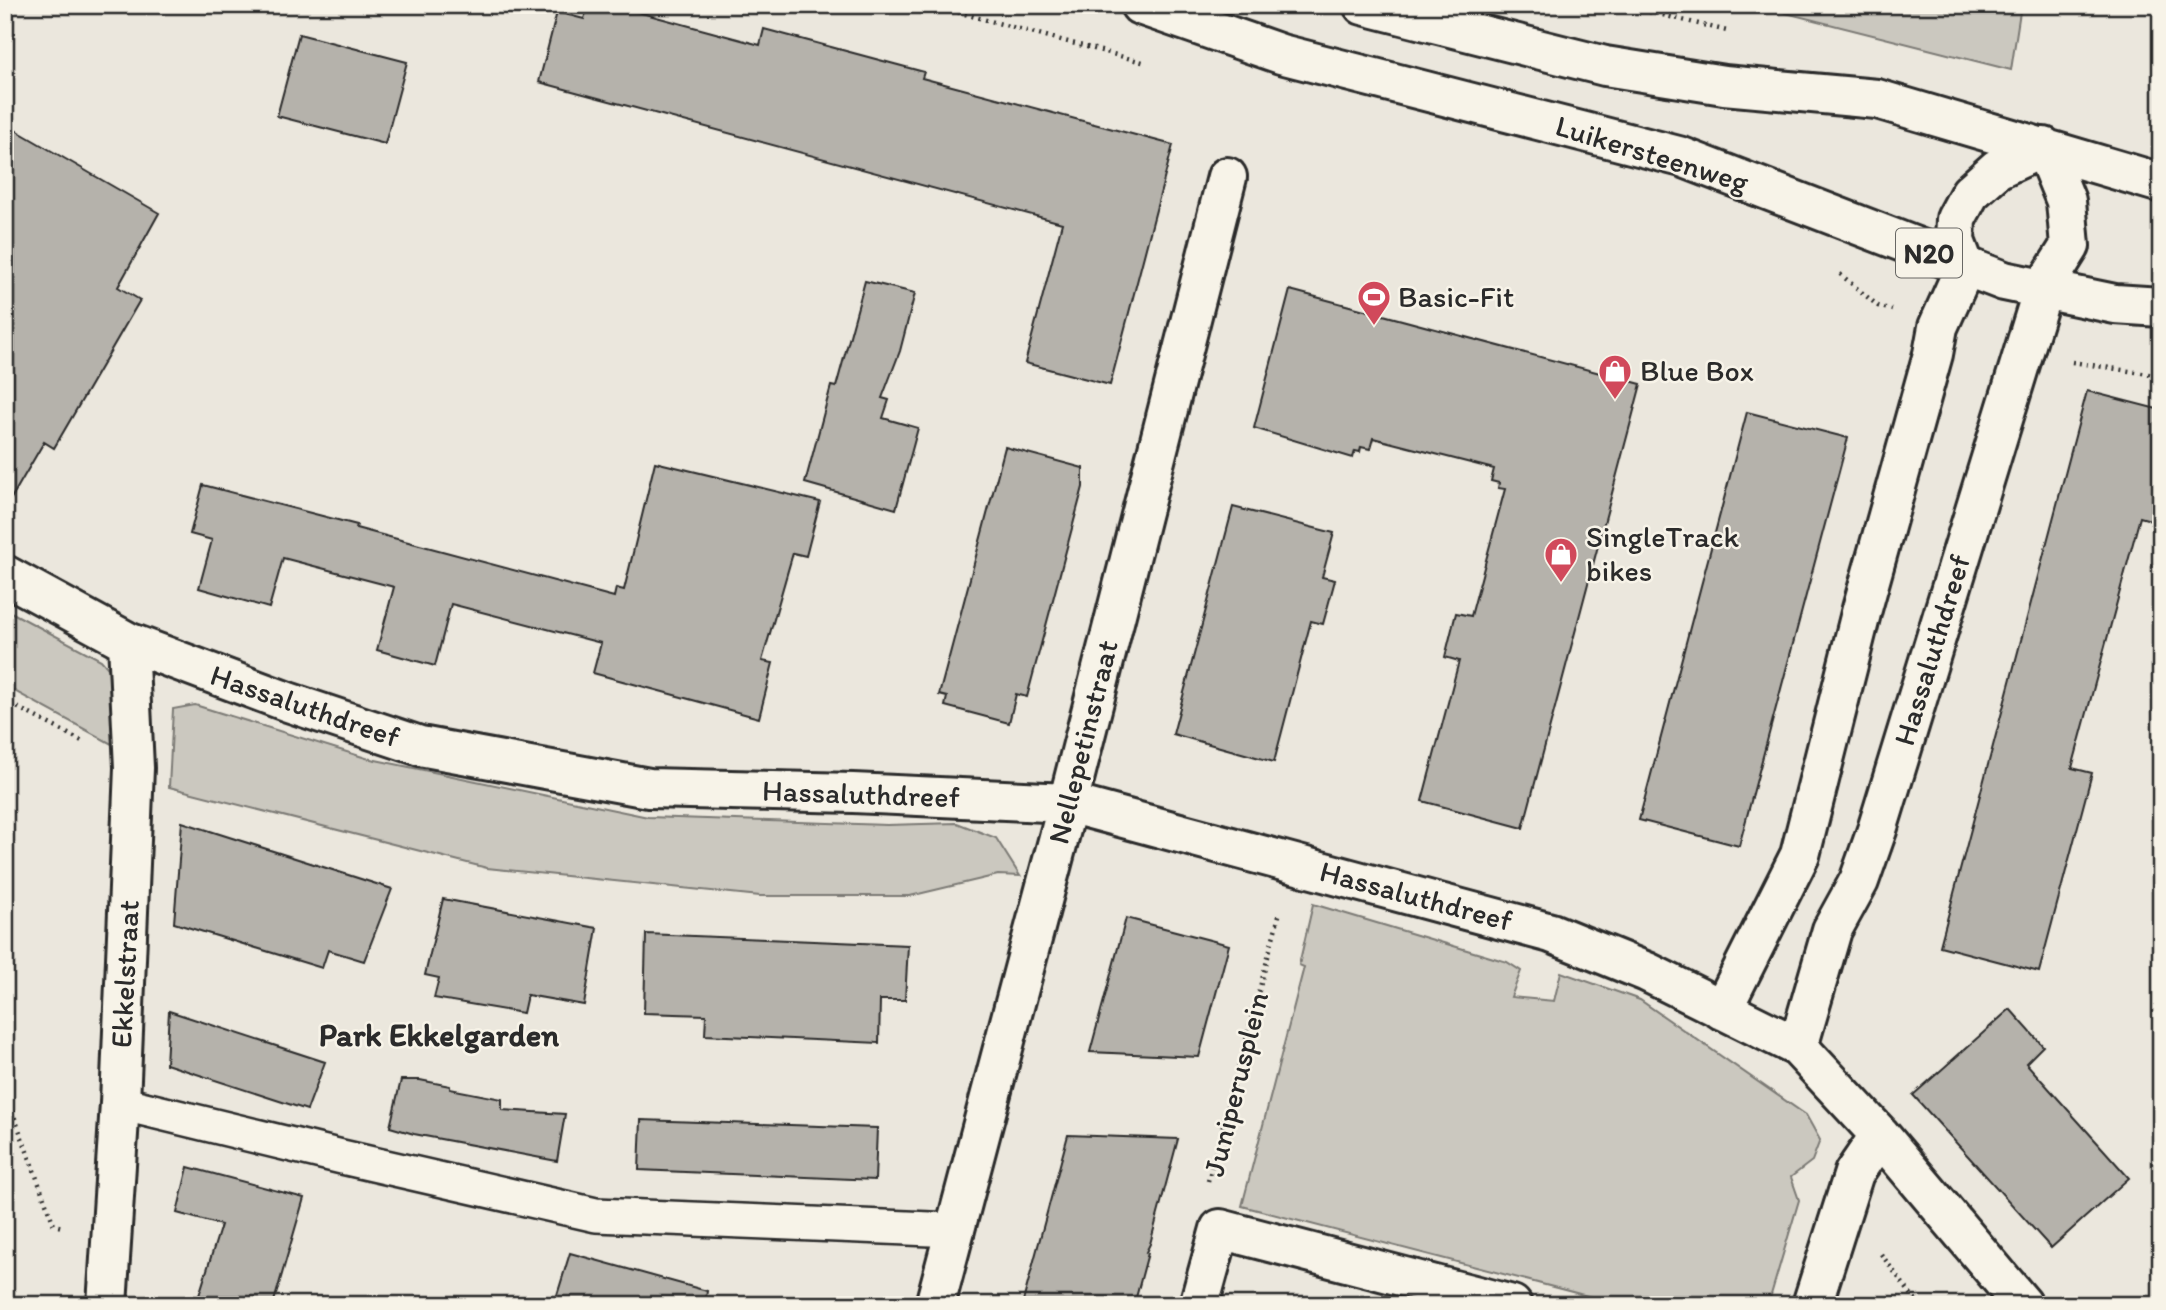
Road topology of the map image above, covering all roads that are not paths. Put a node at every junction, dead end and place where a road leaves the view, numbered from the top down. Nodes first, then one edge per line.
1 (1140, 5) edge
2 (1363, 5) edge
3 (2044, 147) junction
4 (1227, 177) dead end
5 (2161, 183) edge
6 (1965, 267) junction
7 (2043, 289) junction
8 (2161, 307) edge
9 (5, 575) edge
10 (128, 642) junction
11 (1068, 803) junction
12 (1722, 1010) junction
13 (1798, 1047) junction
14 (120, 1103) junction
15 (1880, 1135) junction
16 (956, 1230) junction
17 (107, 1305) edge
18 (935, 1305) edge
19 (1199, 1305) edge
20 (1512, 1305) edge
21 (1812, 1305) edge
22 (2023, 1305) edge

1 - 6 street, Luikersteenweg / N20
2 - 3 street
3 - 5 street
3 - 6 street
3 - 7 street
4 - 11 street, Nellepetinstraat
6 - 7 street, Luikersteenweg / N20
6 - 12 street
7 - 8 street, Luikersteenweg / N20
7 - 13 street, Hassaluthdreef
9 - 10 street, Hassaluthdreef
10 - 11 street, Hassaluthdreef
10 - 14 street, Ekkelstraat
11 - 12 street, Hassaluthdreef
11 - 16 street, Nellepetinstraat
12 - 13 street, Hassaluthdreef
13 - 15 street, Hassaluthdreef
14 - 16 lane
14 - 17 street, Ekkelstraat
15 - 21 street
15 - 22 street, Hassaluthdreef
16 - 18 street, Nellepetinstraat
19 - 20 street

